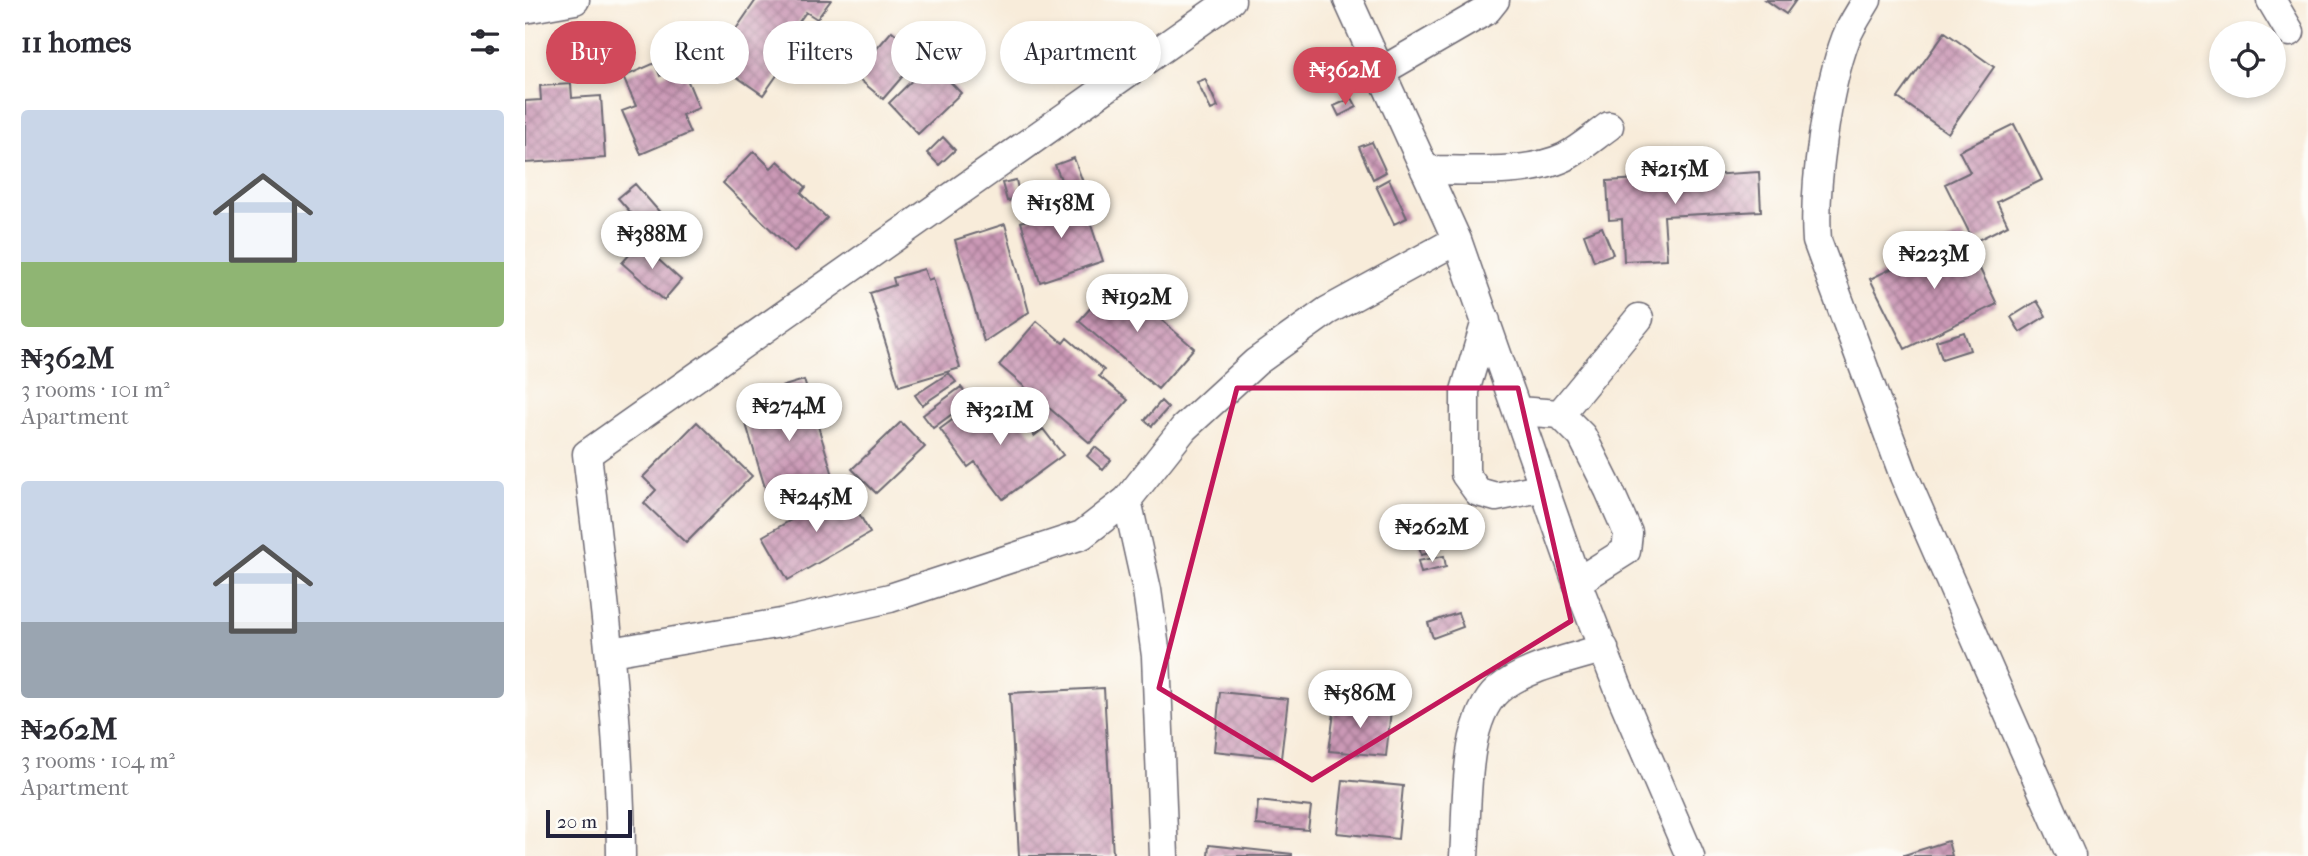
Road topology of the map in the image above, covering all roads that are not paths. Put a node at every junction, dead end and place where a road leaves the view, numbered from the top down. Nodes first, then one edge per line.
1 (575, 0) edge
2 (1231, 0) edge
3 (1348, 0) edge
4 (1495, 0) edge
5 (1867, 0) edge
6 (2271, 0) edge
7 (525, 9) edge
8 (2290, 32) dead end
9 (1380, 72) junction
10 (1609, 126) dead end
11 (1425, 170) junction
12 (1457, 240) junction
13 (1639, 318) dead end
14 (1486, 321) junction
15 (1517, 411) junction
16 (1560, 414) junction
17 (1544, 487) junction
18 (1127, 500) junction
19 (1577, 582) junction
20 (1604, 648) junction
21 (611, 652) junction
22 (621, 856) edge
23 (1164, 856) edge
24 (1464, 856) edge
25 (1689, 856) edge
26 (2071, 856) edge

1 - 7 street
2 - 21 street
3 - 9 street
4 - 9 street
5 - 26 street
6 - 8 street
9 - 11 street
10 - 11 street
11 - 12 street
12 - 14 street
12 - 18 street
13 - 16 street
14 - 15 street
14 - 17 street
15 - 16 street
15 - 17 street
16 - 19 street
17 - 19 street
18 - 21 street
18 - 23 street
19 - 20 street
20 - 24 street
20 - 25 street
21 - 22 street

